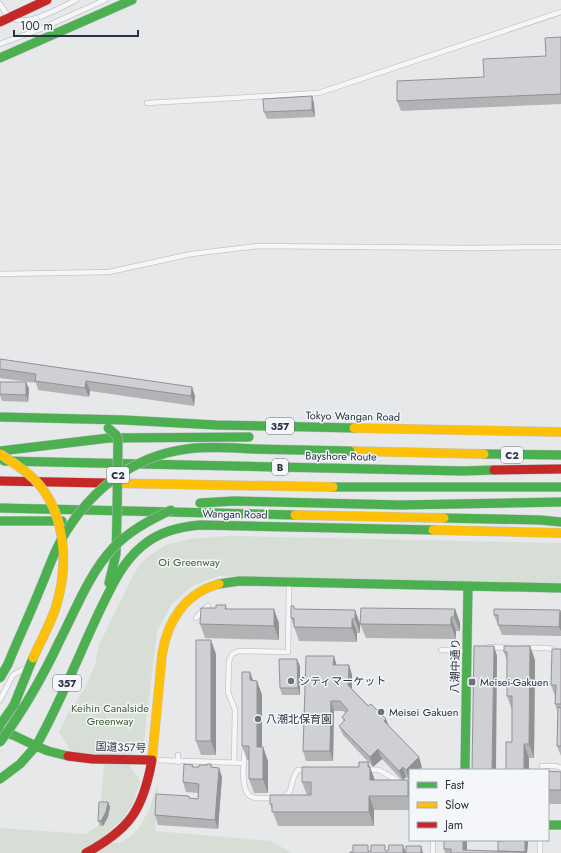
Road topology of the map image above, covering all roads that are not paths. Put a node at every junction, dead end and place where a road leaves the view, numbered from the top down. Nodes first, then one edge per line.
1 (47, 0) edge
2 (76, 0) edge
3 (105, 0) edge
4 (132, 0) edge
5 (0, 4) edge
6 (561, 12) edge
7 (9, 17) junction
8 (0, 22) edge
9 (0, 44) edge
10 (0, 58) edge
11 (147, 103) dead end
12 (561, 247) edge
13 (0, 274) edge
14 (0, 418) edge
15 (397, 429) junction
16 (561, 432) edge
17 (260, 437) dead end
18 (335, 437) dead end
19 (554, 446) dead end
20 (0, 452) edge
21 (463, 454) junction
22 (561, 455) edge
23 (0, 461) edge
24 (561, 469) edge
25 (0, 481) edge
26 (561, 487) edge
27 (561, 502) edge
28 (0, 508) edge
29 (171, 510) junction
30 (120, 520) junction
31 (0, 521) edge
32 (86, 521) dead end
33 (561, 522) edge
34 (200, 525) junction
35 (561, 533) edge
36 (88, 566) dead end
37 (289, 582) junction
38 (468, 586) junction
39 (561, 588) edge
40 (282, 603) dead end
41 (289, 603) junction
42 (66, 605) dead end
43 (208, 606) edge
44 (196, 618) dead end
45 (96, 619) junction
46 (482, 647) edge
47 (470, 648) junction
48 (512, 648) edge
49 (520, 648) edge
50 (440, 650) dead end
51 (561, 654) edge
52 (30, 665) junction
53 (0, 678) edge
54 (0, 700) edge
55 (14, 705) junction
56 (0, 725) edge
57 (0, 732) edge
58 (245, 741) edge
59 (0, 742) edge
60 (36, 746) junction
61 (178, 755) dead end
62 (152, 760) junction
63 (178, 762) junction
64 (234, 763) junction
65 (244, 763) junction
66 (561, 768) edge
67 (357, 769) edge
68 (465, 769) edge
69 (542, 769) edge
70 (313, 770) edge
71 (0, 779) edge
72 (409, 785) edge
73 (549, 825) edge
74 (561, 825) edge
75 (433, 841) edge
76 (540, 841) edge
77 (86, 853) edge
78 (433, 853) edge
79 (540, 853) edge

1 - 7 main road
2 - 7 lane
3 - 9 lane
4 - 10 main road
5 - 7 lane
6 - 11 lane
7 - 8 main road
12 - 13 lane
14 - 15 main road, Tokyo Wangan Road / 357
14 - 30 main road, bridge
15 - 16 main road, Tokyo Wangan Road / 357
15 - 18 main road
17 - 20 main road
19 - 21 main road
20 - 52 main road, bridge
21 - 22 main road, C2
21 - 53 main road, C2, bridge
23 - 24 main road, Bayshore Route / B
25 - 26 main road, B
27 - 29 main road
28 - 33 main road
29 - 36 main road, bridge
29 - 59 main road, bridge
30 - 34 main road, 357
30 - 45 main road
31 - 32 main road
34 - 35 main road, Wangan Road / 357
34 - 45 main road, Wangan Road / 357
37 - 38 main road
37 - 41 lane
37 - 62 main road
38 - 39 main road
38 - 47 main road, 八潮中通り
40 - 41 lane
41 - 64 lane
42 - 55 main road, bridge
43 - 44 lane
45 - 60 main road, Wangan Road / 357
46 - 48 lane
47 - 50 lane
47 - 68 main road, 八潮中通り
49 - 51 lane
52 - 54 lane
52 - 55 main road, bridge
55 - 56 main road
57 - 60 main road, 国道357号
58 - 65 lane
60 - 62 main road, 国道357号
60 - 71 main road, Wangan Road
61 - 63 lane
62 - 63 lane
62 - 77 main road, 国道357号
63 - 64 lane
64 - 65 lane
65 - 70 lane
66 - 69 lane
67 - 72 lane
73 - 74 main road
75 - 78 lane
76 - 79 lane

